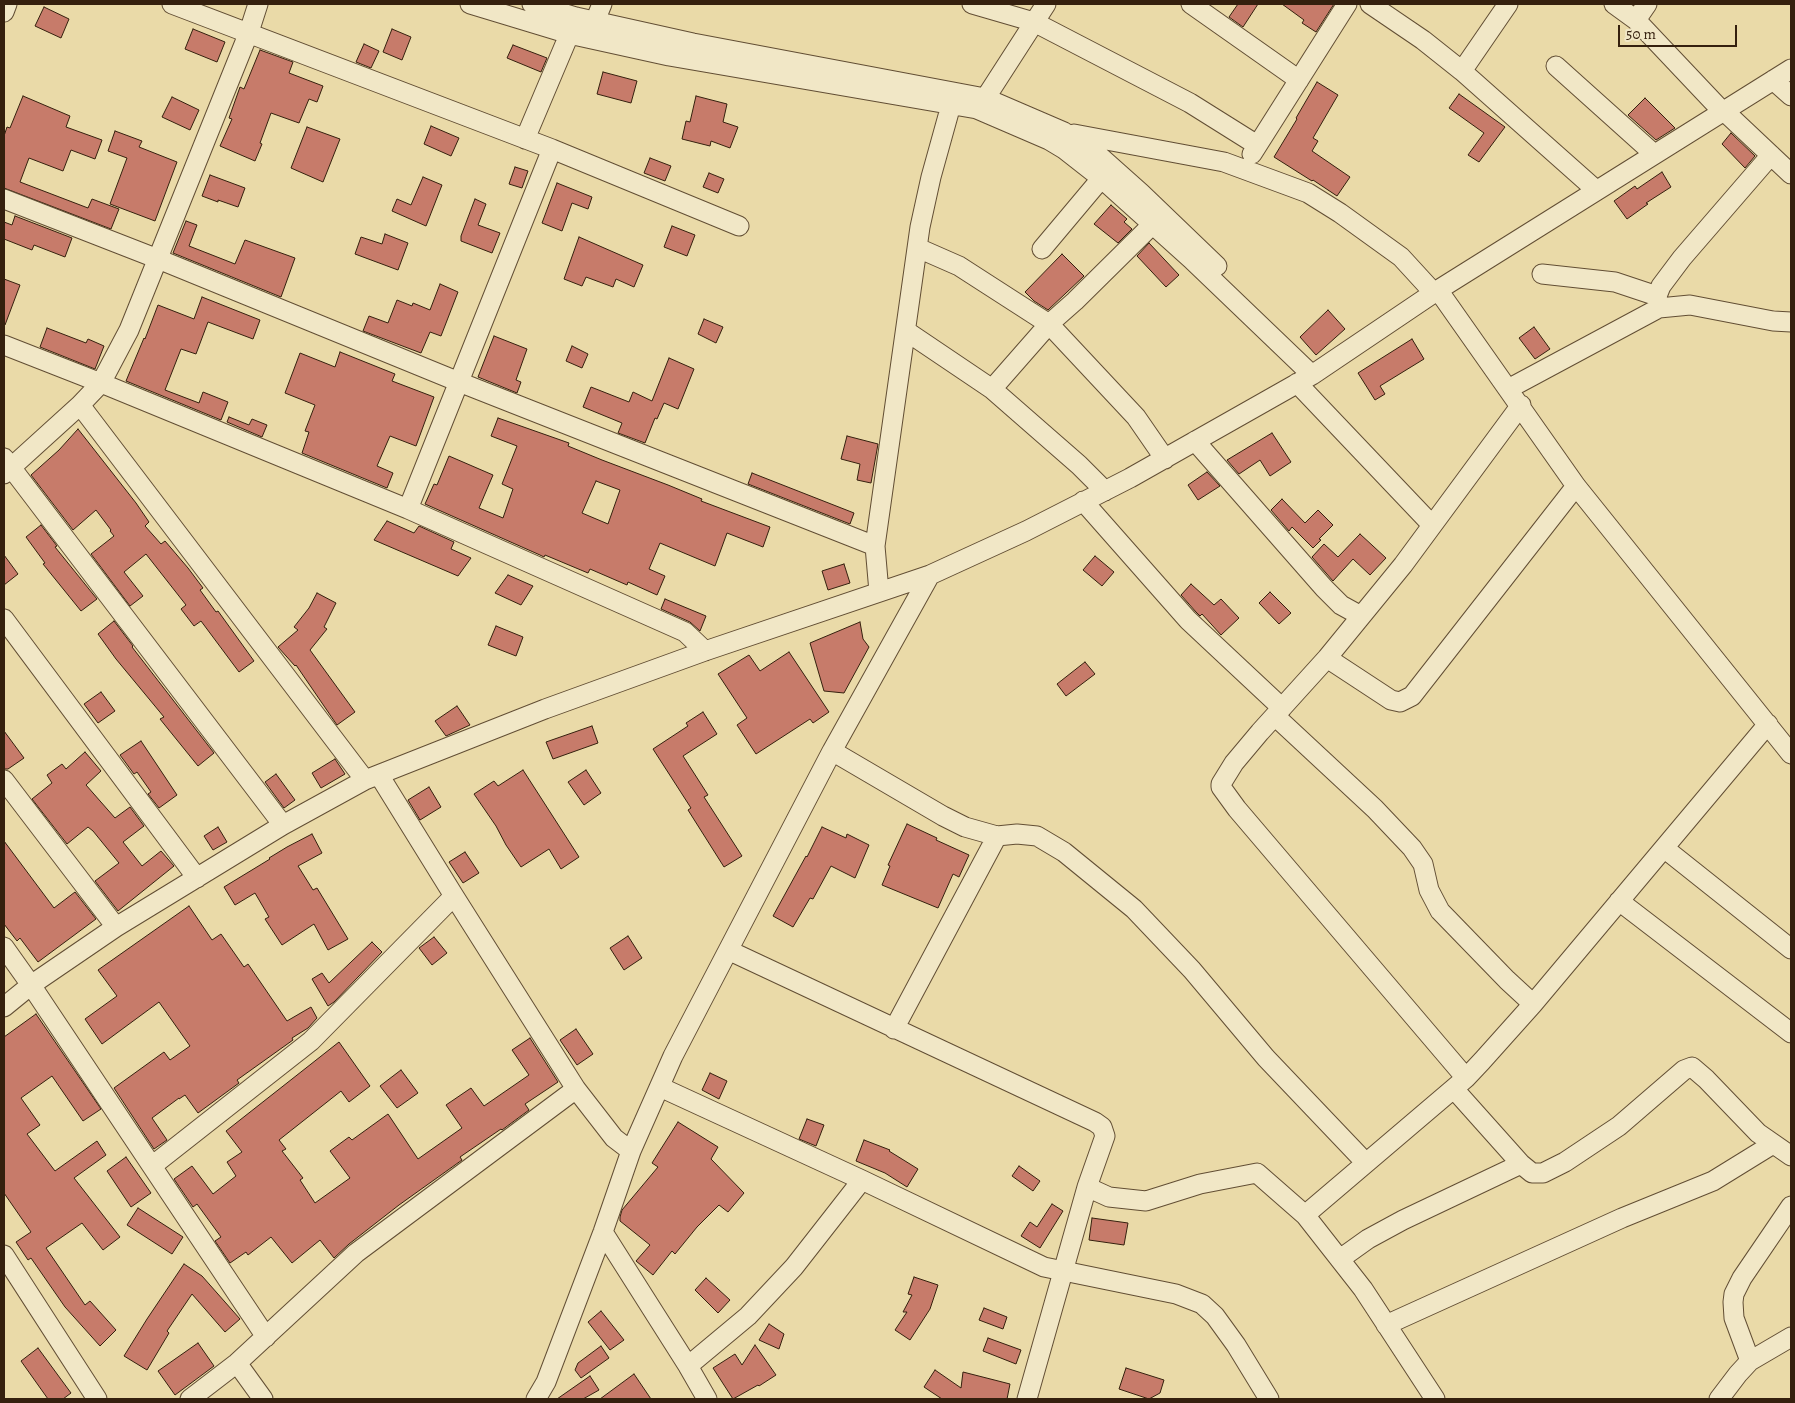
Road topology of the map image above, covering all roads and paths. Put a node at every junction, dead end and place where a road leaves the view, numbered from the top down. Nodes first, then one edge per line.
1 (7, 4) edge
2 (172, 4) edge
3 (258, 4) edge
4 (470, 4) edge
5 (532, 4) edge
6 (602, 4) edge
7 (972, 4) edge
8 (1046, 4) edge
9 (1191, 4) edge
10 (1347, 4) edge
11 (1370, 4) edge
12 (1508, 4) edge
13 (1614, 4) edge
14 (1647, 4) edge
15 (4, 12) edge
16 (1636, 20) junction
17 (595, 22) junction
18 (1034, 22) junction
19 (572, 26) junction
20 (249, 32) junction
21 (1556, 66) dead end
22 (1791, 69) edge
23 (1462, 71) junction
24 (1299, 80) junction
25 (1773, 80) junction
26 (1791, 96) edge
27 (981, 104) junction
28 (951, 105) junction
29 (1723, 111) junction
30 (1064, 132) junction
31 (525, 138) junction
32 (1257, 145) junction
33 (552, 149) junction
34 (1654, 154) junction
35 (1771, 155) junction
36 (1243, 168) junction
37 (1106, 172) junction
38 (1791, 174) edge
39 (1596, 190) junction
40 (4, 199) edge
41 (1158, 219) junction
42 (739, 226) dead end
43 (918, 248) junction
44 (1042, 249) dead end
45 (158, 259) junction
46 (1542, 274) dead end
47 (1436, 291) junction
48 (1658, 302) junction
49 (1791, 322) edge
50 (1048, 324) junction
51 (906, 331) junction
52 (4, 345) edge
53 (1310, 375) junction
54 (101, 382) junction
55 (459, 382) junction
56 (992, 389) junction
57 (1508, 389) junction
58 (80, 405) junction
59 (1520, 405) junction
60 (1195, 441) junction
61 (1165, 458) junction
62 (6, 466) edge
63 (1576, 486) junction
64 (1105, 491) junction
65 (1083, 501) junction
66 (408, 509) junction
67 (1432, 525) junction
68 (875, 546) junction
69 (930, 575) junction
70 (879, 592) junction
71 (1361, 616) junction
72 (4, 619) edge
73 (704, 651) junction
74 (1327, 658) junction
75 (1278, 712) junction
76 (1768, 724) junction
77 (832, 751) junction
78 (1791, 754) edge
79 (372, 778) junction
80 (4, 780) edge
81 (283, 826) junction
82 (997, 836) junction
83 (1664, 848) junction
84 (197, 878) junction
85 (454, 896) junction
86 (1619, 901) junction
87 (116, 926) junction
88 (4, 947) edge
89 (1791, 949) edge
90 (730, 951) junction
91 (31, 985) junction
92 (1533, 1004) junction
93 (4, 1007) edge
94 (894, 1029) junction
95 (1791, 1033) edge
96 (1460, 1084) junction
97 (660, 1087) junction
98 (576, 1089) junction
99 (1773, 1144) junction
100 (631, 1151) junction
101 (1791, 1156) edge
102 (1366, 1163) junction
103 (1521, 1164) junction
104 (152, 1166) junction
105 (862, 1180) junction
106 (1087, 1187) junction
107 (1791, 1206) edge
108 (1305, 1216) junction
109 (603, 1232) junction
110 (4, 1255) edge
111 (1340, 1259) junction
112 (1063, 1271) junction
113 (1386, 1325) junction
114 (266, 1337) junction
115 (1791, 1337) edge
116 (1750, 1361) junction
117 (237, 1363) junction
118 (688, 1366) junction
119 (97, 1399) edge
120 (190, 1399) edge
121 (263, 1399) edge
122 (536, 1399) edge
123 (707, 1399) edge
124 (1027, 1399) edge
125 (1269, 1399) edge
126 (1435, 1399) edge
127 (1719, 1399) edge

1 - 15 street
2 - 20 street
3 - 20 street
4 - 19 street
5 - 19 street
6 - 17 street
7 - 18 street
8 - 18 street
9 - 24 street
10 - 24 street
11 - 23 street
12 - 23 street
13 - 16 street
14 - 16 street
16 - 29 street
17 - 19 street
17 - 27 street
18 - 27 street
18 - 32 street
19 - 28 street
19 - 31 street
20 - 31 street
20 - 45 street
21 - 34 street
22 - 25 street
23 - 39 street
24 - 32 street
25 - 26 street
25 - 29 street
27 - 28 street
27 - 30 street
27 - 37 street
28 - 43 street
29 - 34 street
29 - 35 street
30 - 36 street
30 - 37 street
31 - 33 street
32 - 36 street
33 - 42 street
33 - 55 street
34 - 39 street
35 - 38 street
35 - 48 street
36 - 47 street
37 - 41 street
37 - 44 street
39 - 47 street
40 - 45 street
41 - 50 street
41 - 53 street
43 - 50 street
43 - 51 street
45 - 54 street
45 - 55 street
46 - 48 street
47 - 53 street
47 - 57 street
48 - 49 street
48 - 57 street
50 - 56 street
50 - 61 street
51 - 56 street
51 - 68 street
52 - 54 street
53 - 60 street
53 - 67 street
54 - 58 street
54 - 66 street
55 - 66 street
55 - 68 street
56 - 64 street
57 - 59 street
58 - 62 street
58 - 79 street
59 - 63 street
59 - 67 street
60 - 61 street
60 - 71 street
61 - 64 street
62 - 81 street
63 - 74 street
63 - 76 street
64 - 65 street
65 - 69 street
65 - 75 street
66 - 73 street
67 - 71 street
68 - 70 street
69 - 70 street
69 - 77 street
70 - 73 street
71 - 74 street
72 - 84 street
73 - 79 street
74 - 75 street
75 - 92 street
75 - 96 street
76 - 78 street
76 - 83 street
77 - 82 street
77 - 90 street
79 - 81 street
79 - 85 street
80 - 87 street
81 - 84 street
82 - 94 street
82 - 102 street
83 - 86 street
83 - 89 street
84 - 87 street
85 - 98 street
85 - 104 street
86 - 92 street
86 - 95 street
87 - 91 street
88 - 91 street
90 - 94 street
90 - 97 street
91 - 93 street
91 - 104 street
92 - 96 street
94 - 106 street
96 - 102 street
96 - 103 street
97 - 100 street
97 - 105 street
98 - 100 street
98 - 114 street
99 - 101 street
99 - 103 street
99 - 113 street
100 - 109 street
102 - 108 street
103 - 111 street
104 - 114 street
105 - 112 street
105 - 118 street
106 - 108 street
106 - 112 street
107 - 116 street
108 - 111 street
109 - 118 street
109 - 122 street
110 - 119 street
111 - 113 street
112 - 124 street
112 - 125 street
113 - 126 street
114 - 117 street
115 - 116 street
116 - 127 street
117 - 120 street
117 - 121 street
118 - 123 street

